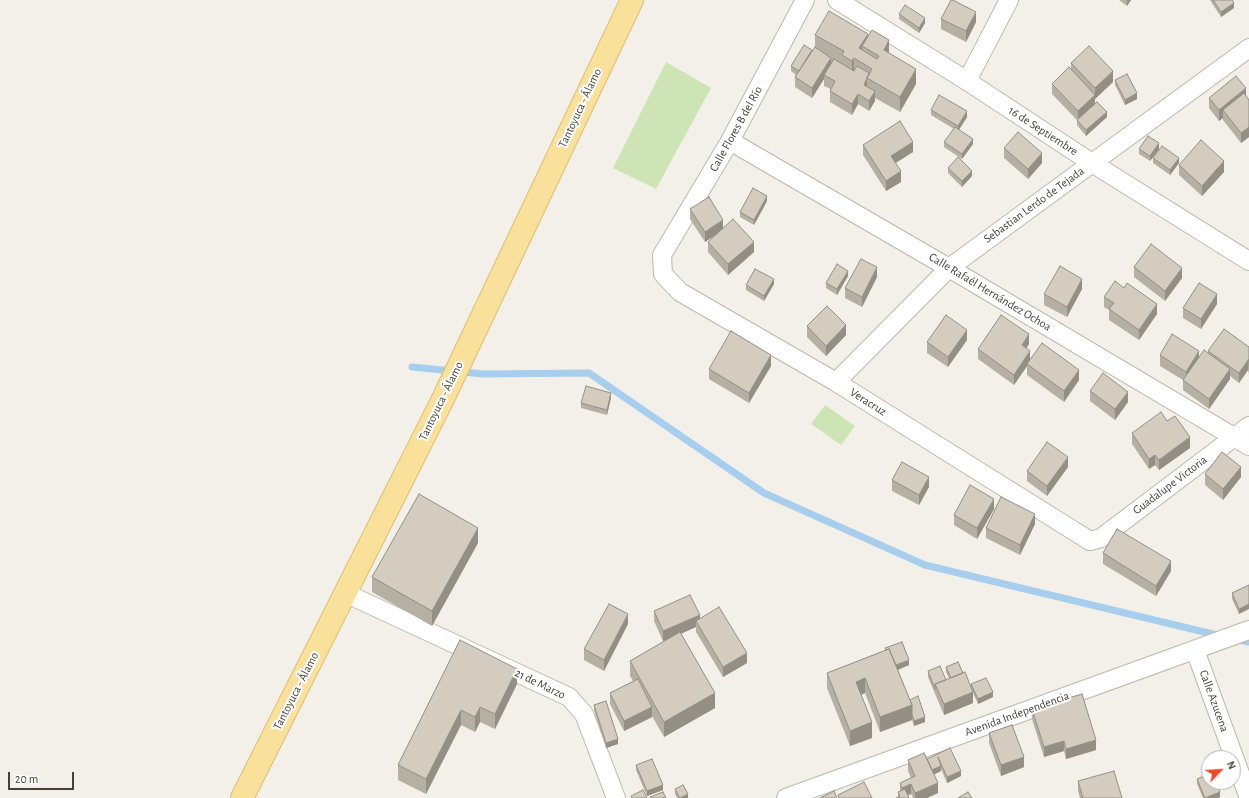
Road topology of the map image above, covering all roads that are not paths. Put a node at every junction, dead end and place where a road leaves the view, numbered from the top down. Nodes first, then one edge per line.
1 (632, 0) edge
2 (805, 0) edge
3 (837, 0) edge
4 (1009, 0) edge
5 (1249, 48) edge
6 (967, 81) junction
7 (730, 141) junction
8 (1092, 163) junction
9 (662, 255) joint
10 (1249, 261) edge
11 (949, 268) junction
12 (836, 382) junction
13 (1249, 426) edge
14 (1242, 441) edge
15 (1090, 542) joint
16 (345, 593) junction
17 (1249, 630) edge
18 (1202, 647) junction
19 (242, 798) edge
20 (616, 798) edge
21 (786, 798) edge
22 (1249, 798) edge

1 - 16 main road, Tantoyuca - Álamo
2 - 7 street, Calle Flores B del Río
3 - 6 street, 16 de Septiembre
4 - 6 street
5 - 8 street, Sebastian Lerdo de Tejada
6 - 8 street, 16 de Septiembre
7 - 9 street, Calle Flores B del Río
7 - 11 street, Calle Rafaél Hernández Ochoa
8 - 10 street, 16 de Septiembre
8 - 11 street, Sebastian Lerdo de Tejada
9 - 12 street, Veracruz
11 - 12 street, Sebastian Lerdo de Tejada
11 - 14 street, Calle Rafaél Hernández Ochoa
12 - 15 street, Veracruz
13 - 14 street, Guadalupe Victoria
14 - 15 street, Guadalupe Victoria
16 - 19 main road, Tantoyuca - Álamo
16 - 20 street, 21 de Marzo
17 - 18 street, Avenida Independencia
18 - 21 street, Avenida Independencia
18 - 22 street, Calle Azucena

